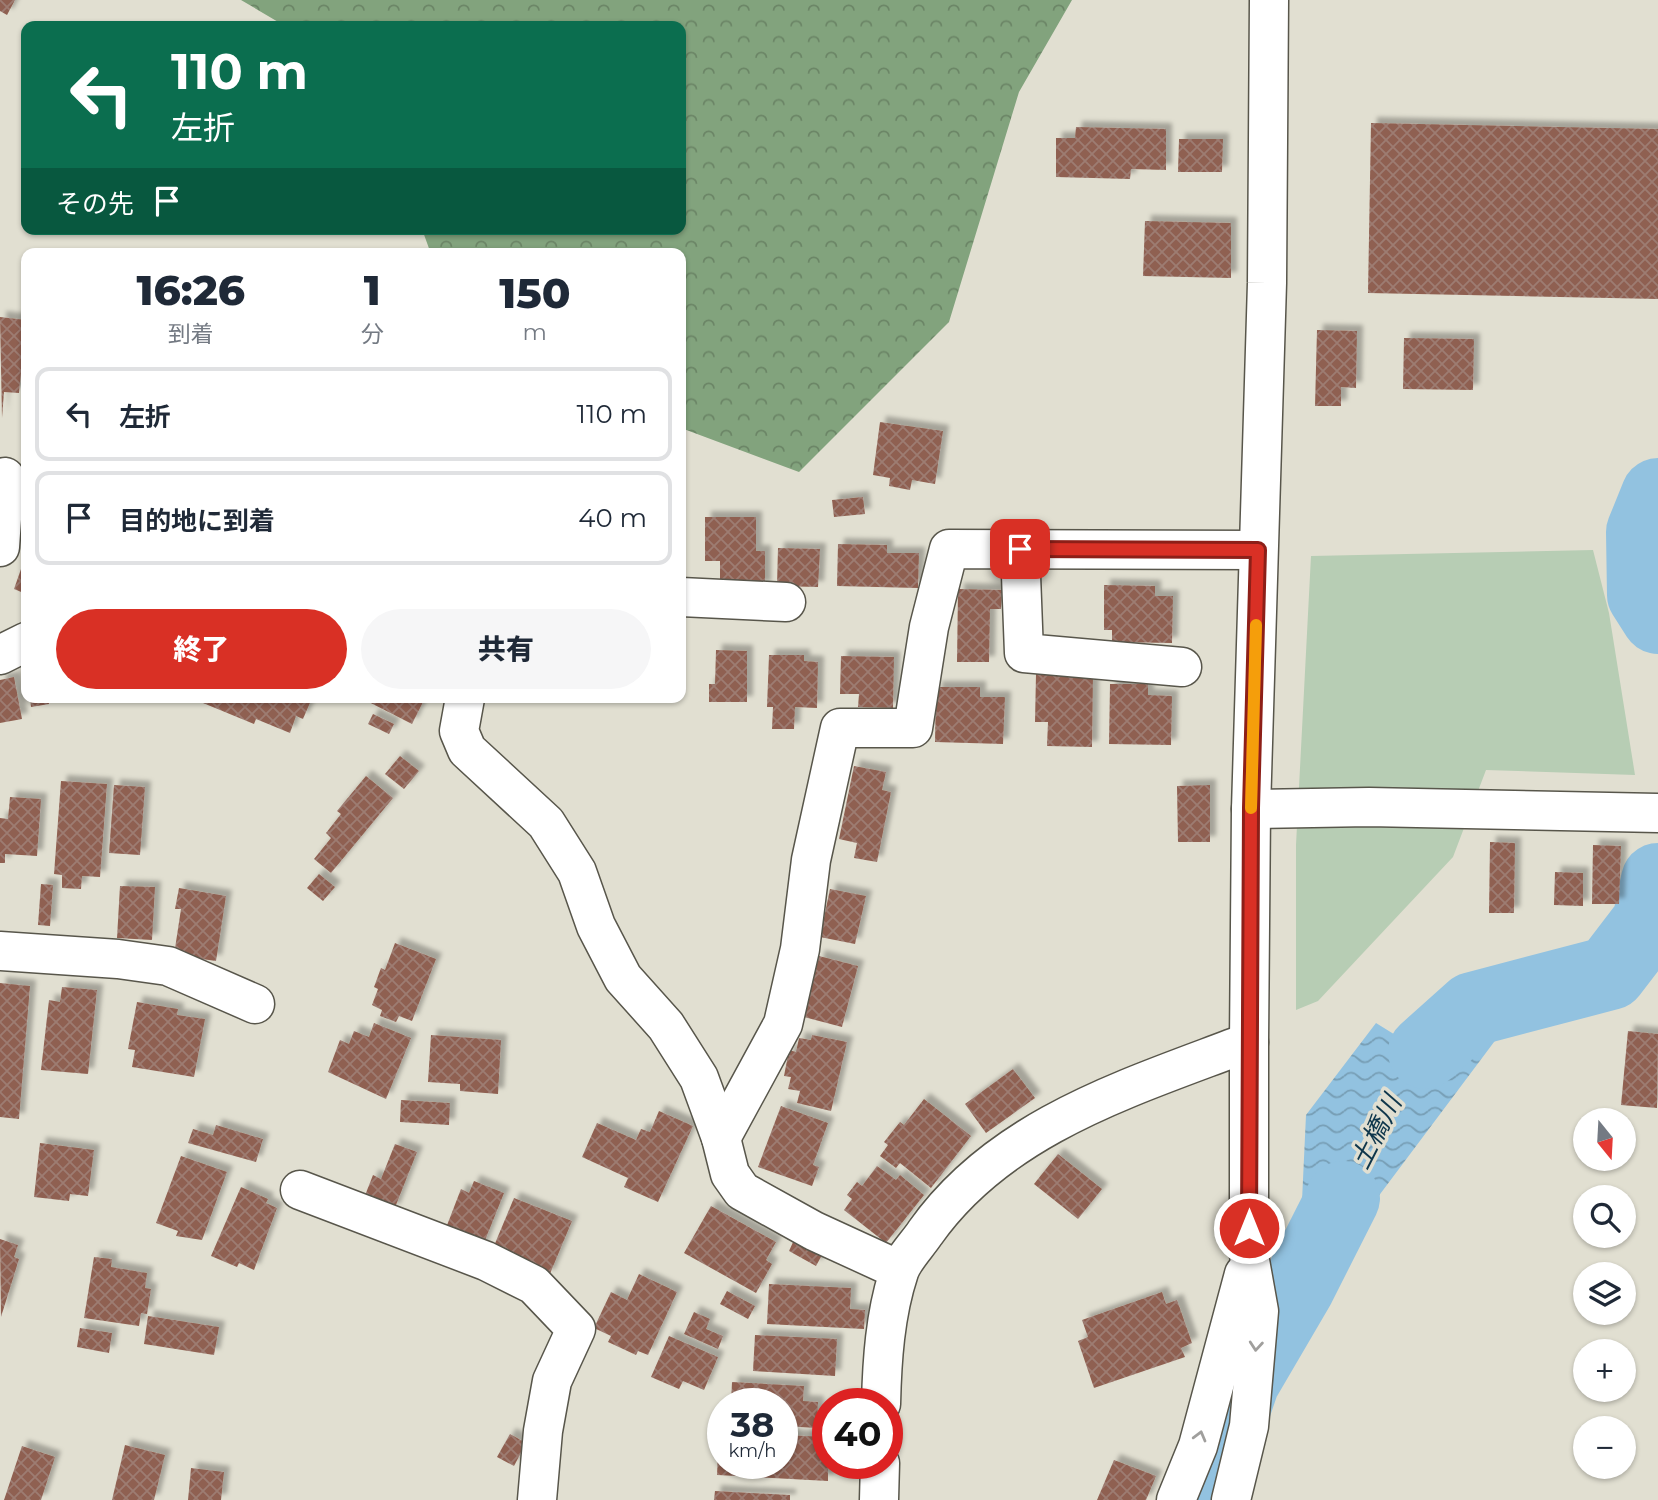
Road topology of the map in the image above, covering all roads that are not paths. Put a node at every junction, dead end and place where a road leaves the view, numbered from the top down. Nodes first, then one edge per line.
1 (1269, 0) edge
2 (10, 473) edge
3 (0, 547) edge
4 (1020, 549) junction
5 (1258, 550) junction
6 (686, 597) edge
7 (786, 601) dead end
8 (21, 644) edge
9 (0, 654) edge
10 (1182, 667) dead end
11 (460, 703) edge
12 (1251, 808) junction
13 (1658, 813) edge
14 (0, 951) edge
15 (255, 1003) dead end
16 (1249, 1042) junction
17 (721, 1138) junction
18 (300, 1190) dead end
19 (1249, 1255) junction
20 (899, 1270) junction
21 (881, 1388) edge
22 (880, 1479) edge
23 (537, 1500) edge
24 (879, 1500) edge
25 (1176, 1500) edge
26 (1231, 1500) edge

1 - 5 street
2 - 3 street
4 - 5 street
4 - 10 street
4 - 17 street
5 - 12 street
6 - 7 street
8 - 9 street
11 - 17 street
12 - 13 street
12 - 16 street
14 - 15 street
16 - 19 street
16 - 20 street
17 - 20 street
18 - 23 street
25 -> 19 street
19 -> 26 street
20 - 21 street
22 - 24 street

